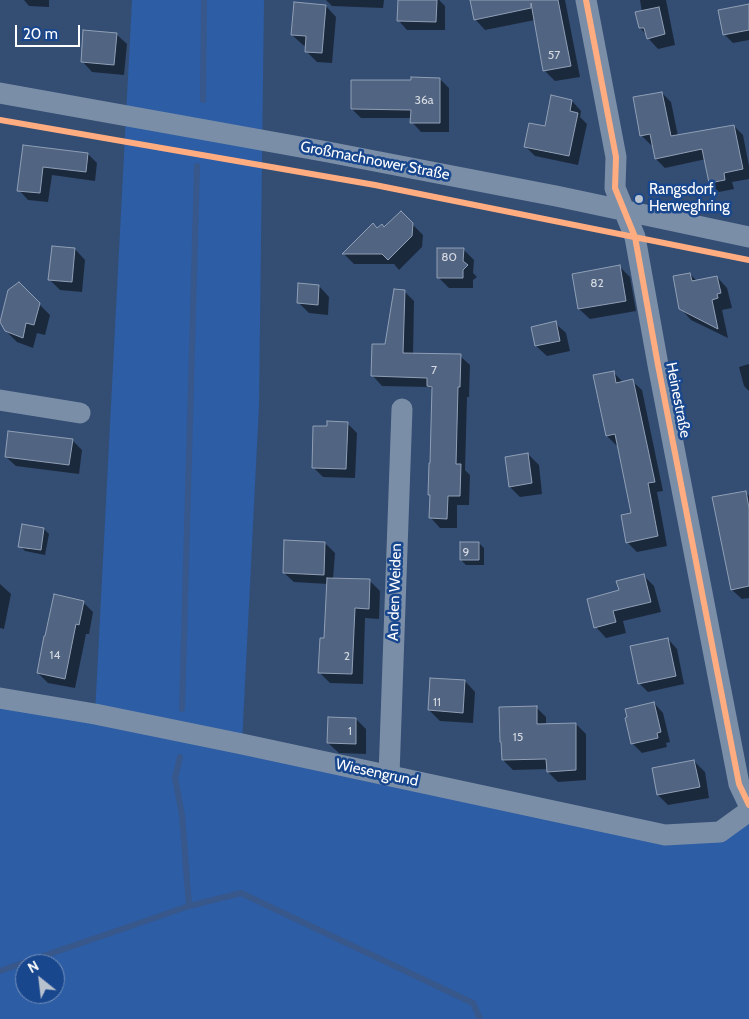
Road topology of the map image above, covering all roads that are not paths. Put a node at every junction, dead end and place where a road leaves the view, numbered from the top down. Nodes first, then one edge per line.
1 (586, 0) edge
2 (0, 93) edge
3 (623, 210) junction
4 (749, 237) edge
5 (0, 400) edge
6 (402, 409) dead end
7 (80, 413) dead end
8 (0, 698) edge
9 (389, 776) junction
10 (749, 805) edge
11 (749, 811) edge

1 - 3 street, Heinestraße
2 - 3 street, Großmachnower Straße
3 - 4 street, Großmachnower Straße
3 - 10 street, Heinestraße
5 - 7 street
6 - 9 street, An den Weiden
8 - 9 street, Wiesengrund
9 - 11 street, Wiesengrund

